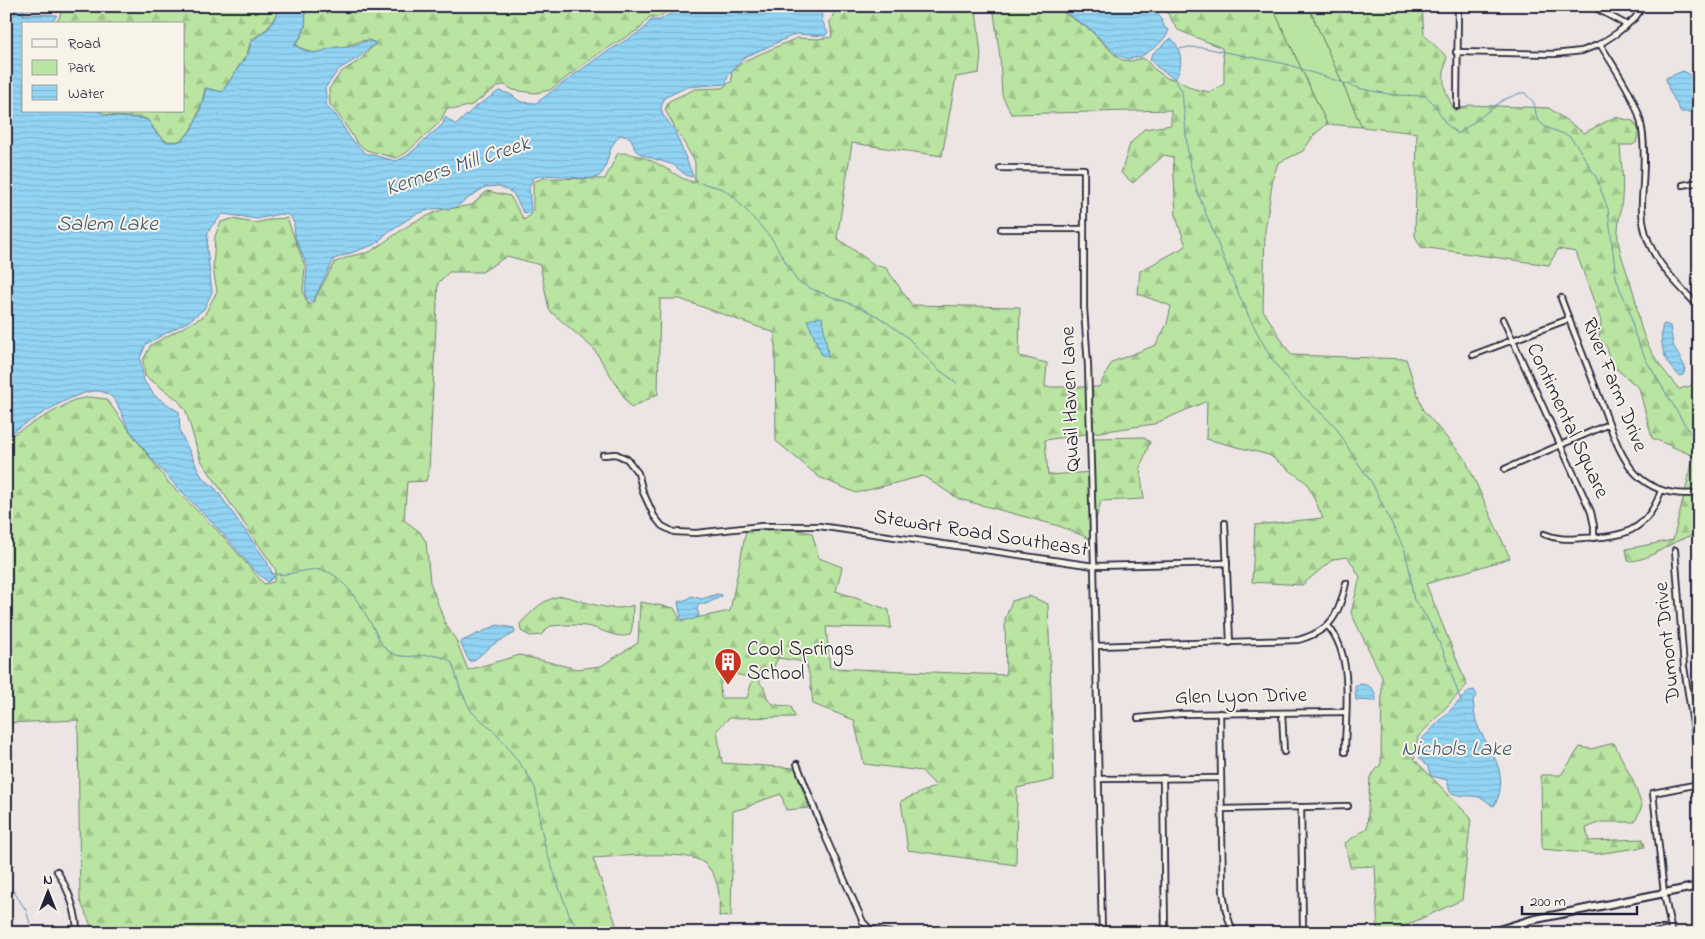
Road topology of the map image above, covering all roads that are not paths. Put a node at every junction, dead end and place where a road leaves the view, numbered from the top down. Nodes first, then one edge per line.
1 (1458, 6) edge
2 (1592, 6) edge
3 (1643, 6) edge
4 (1628, 25) junction
5 (1600, 44) junction
6 (1456, 52) junction
7 (1457, 106) dead end
8 (1000, 168) dead end
9 (1699, 182) edge
10 (1683, 185) dead end
11 (1001, 229) dead end
12 (1084, 229) junction
13 (1561, 298) dead end
14 (1699, 307) edge
15 (1503, 319) dead end
16 (1569, 319) junction
17 (1512, 340) junction
18 (1473, 355) dead end
19 (1609, 424) junction
20 (1561, 444) junction
21 (603, 455) dead end
22 (1505, 469) dead end
23 (1661, 490) junction
24 (1699, 493) edge
25 (1225, 524) dead end
26 (1544, 534) dead end
27 (1594, 538) junction
28 (1675, 550) dead end
29 (1227, 563) junction
30 (1094, 566) junction
31 (1346, 583) dead end
32 (1328, 626) junction
33 (1230, 643) junction
34 (1096, 646) junction
35 (1282, 712) junction
36 (1346, 712) junction
37 (1220, 713) junction
38 (1138, 718) dead end
39 (1284, 752) dead end
40 (1345, 752) dead end
41 (1699, 761) edge
42 (797, 764) dead end
43 (1163, 778) junction
44 (1221, 778) junction
45 (1099, 779) junction
46 (1699, 784) edge
47 (1348, 806) dead end
48 (1301, 807) junction
49 (1222, 809) junction
50 (57, 872) dead end
51 (1699, 886) edge
52 (1664, 893) junction
53 (1303, 926) dead end
54 (1671, 931) edge
55 (77, 933) edge
56 (890, 933) edge
57 (1102, 933) edge
58 (1165, 933) edge
59 (1233, 933) edge
60 (1489, 933) edge
61 (1656, 933) edge

1 - 6 street
2 - 4 street
3 - 4 street
4 - 5 street
5 - 6 street
5 - 14 street
6 - 7 street
8 - 12 street, Quail Haven Lane
9 - 10 street
11 - 12 street
12 - 30 street, Quail Haven Lane
13 - 16 street, River Farm Drive
15 - 17 street, Contimental Square
16 - 17 street
16 - 19 street, River Farm Drive
17 - 18 street
17 - 20 street, Contimental Square
19 - 20 street
19 - 23 street, River Farm Drive
20 - 22 street
20 - 27 street, Contimental Square
21 - 30 street, Stewart Road Southeast
23 - 24 street, River Farm Drive
23 - 27 street
25 - 29 street
26 - 27 street
28 - 41 street, Dumont Drive
29 - 30 street
29 - 33 street
30 - 34 street, Stewart Road Southeast
31 - 32 street
32 - 33 street
32 - 36 street
33 - 34 street
34 - 45 street, Stewart Road Southeast
35 - 36 street, Glen Lyon Drive
35 - 37 street, Glen Lyon Drive
35 - 39 street
36 - 40 street
37 - 38 street, Glen Lyon Drive
37 - 44 street
42 - 56 street
43 - 44 street
43 - 45 street
43 - 58 street
44 - 49 street
45 - 57 street, Stewart Road Southeast
46 - 52 street
47 - 48 street
48 - 49 street
48 - 53 street
49 - 59 street
50 - 55 street
51 - 52 main road
52 - 54 street
52 - 60 main road
54 - 61 street

